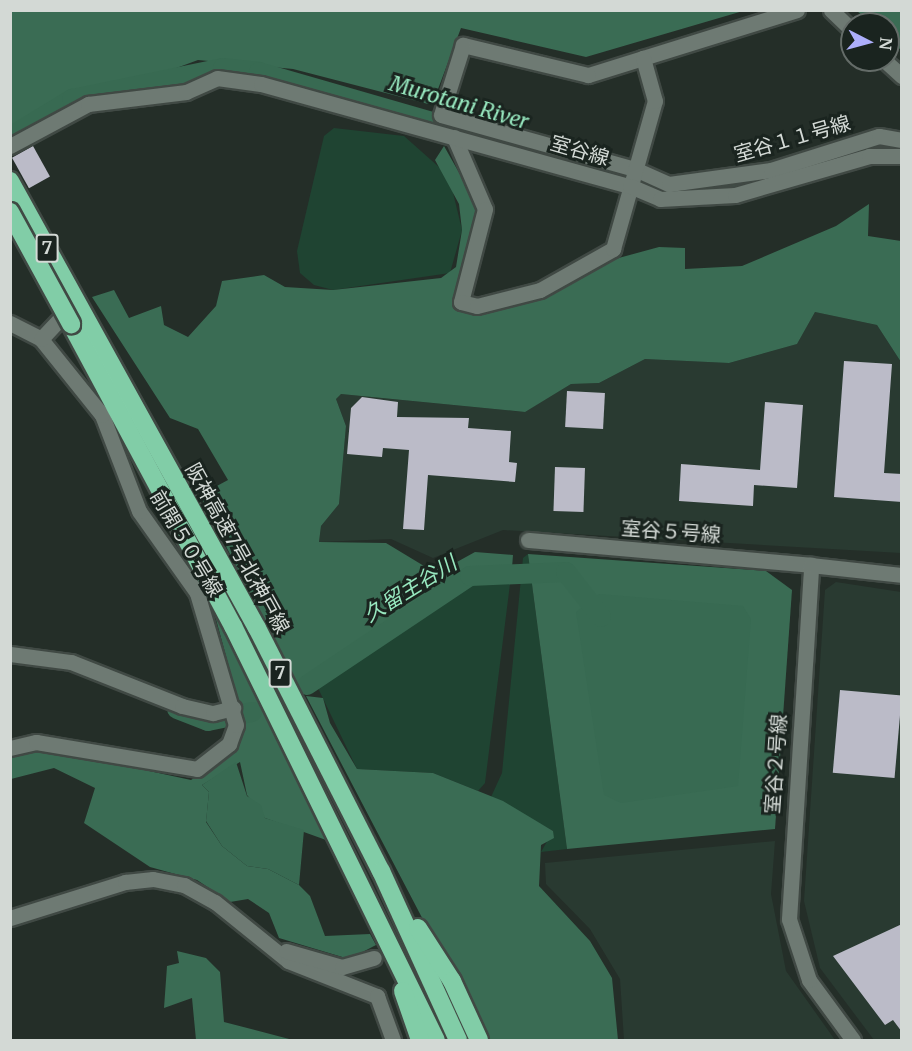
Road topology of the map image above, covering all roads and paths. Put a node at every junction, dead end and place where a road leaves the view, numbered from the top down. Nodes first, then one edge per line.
1 (797, 10) edge
2 (644, 58) junction
3 (454, 137) junction
4 (902, 140) edge
5 (10, 146) edge
6 (902, 156) edge
7 (635, 169) junction
8 (10, 181) edge
9 (630, 186) junction
10 (10, 200) edge
11 (10, 212) edge
12 (77, 319) junction
13 (10, 323) edge
14 (41, 339) junction
15 (528, 540) dead end
16 (811, 565) junction
17 (902, 575) edge
18 (10, 654) edge
19 (234, 714) junction
20 (10, 748) edge
21 (381, 871) junction
22 (10, 918) edge
23 (382, 926) junction
24 (269, 945) junction
25 (374, 958) dead end
26 (393, 1041) edge
27 (420, 1041) edge
28 (436, 1041) edge
29 (458, 1041) edge
30 (479, 1041) edge
31 (853, 1041) edge

1 - 2 street, 室谷１１号線
2 - 7 street
2 - 7 street, 室谷１１号線
3 - 5 street, 室谷線
3 - 9 street, 室谷線
3 - 9 street
4 - 7 street, 室谷１１号線
6 - 9 street, 室谷線
7 - 9 street
8 - 12 highway, 阪神高速7号北神戸線 / 7
10 - 14 street
11 - 12 highway, 阪神高速7号北神戸線 / 7, bridge
12 - 21 highway, 阪神高速7号北神戸線 / 7
12 - 23 highway, 阪神高速7号北神戸線 / 7
13 - 14 street
14 - 19 street, 前開５０号線
15 - 16 street, 室谷５号線
16 - 17 street
16 - 31 street, 室谷２号線
18 - 19 street
19 - 20 street
21 - 29 highway, 阪神高速7号北神戸線 / 7
21 - 30 highway
22 - 24 street
23 - 27 highway
23 - 28 highway, 阪神高速7号北神戸線 / 7
24 - 25 street
24 - 26 street

